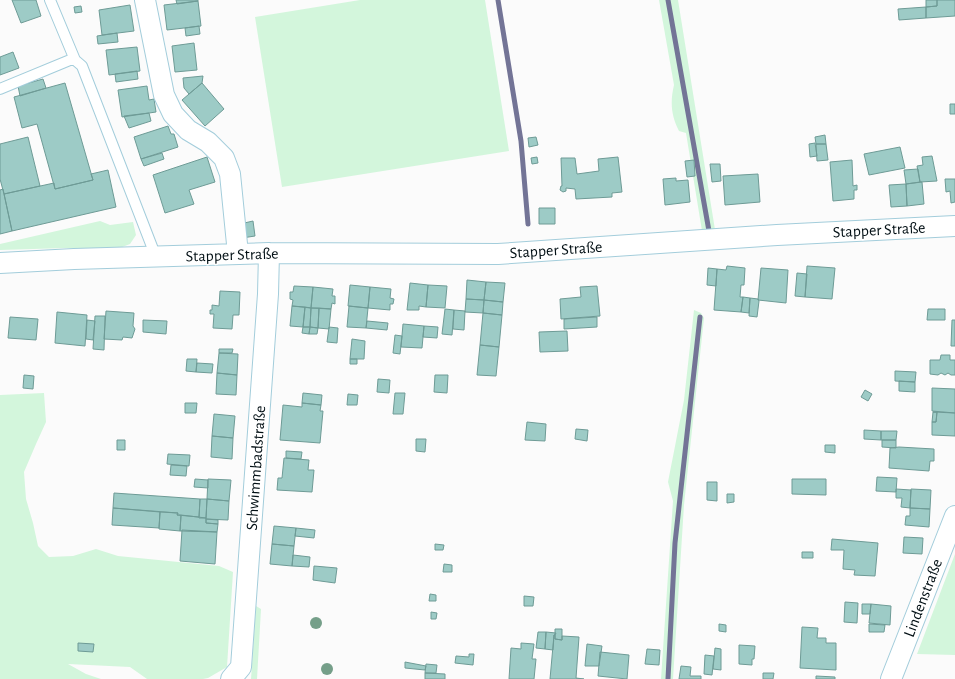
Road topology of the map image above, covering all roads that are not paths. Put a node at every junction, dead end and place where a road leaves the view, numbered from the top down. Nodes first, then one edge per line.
1 (50, 0) edge
2 (146, 0) edge
3 (75, 60) junction
4 (0, 89) edge
5 (955, 226) edge
6 (269, 253) junction
7 (238, 254) junction
8 (156, 257) junction
9 (0, 263) edge
10 (955, 516) edge
11 (231, 679) edge
12 (891, 679) edge

1 - 3 lane
2 - 7 street
3 - 4 lane
3 - 8 lane
5 - 6 street, Stapper Straße
6 - 7 street, Stapper Straße
6 - 11 street, Schwimmbadstraße
7 - 8 street, Stapper Straße
8 - 9 street, Stapper Straße
10 - 12 street, Lindenstraße

